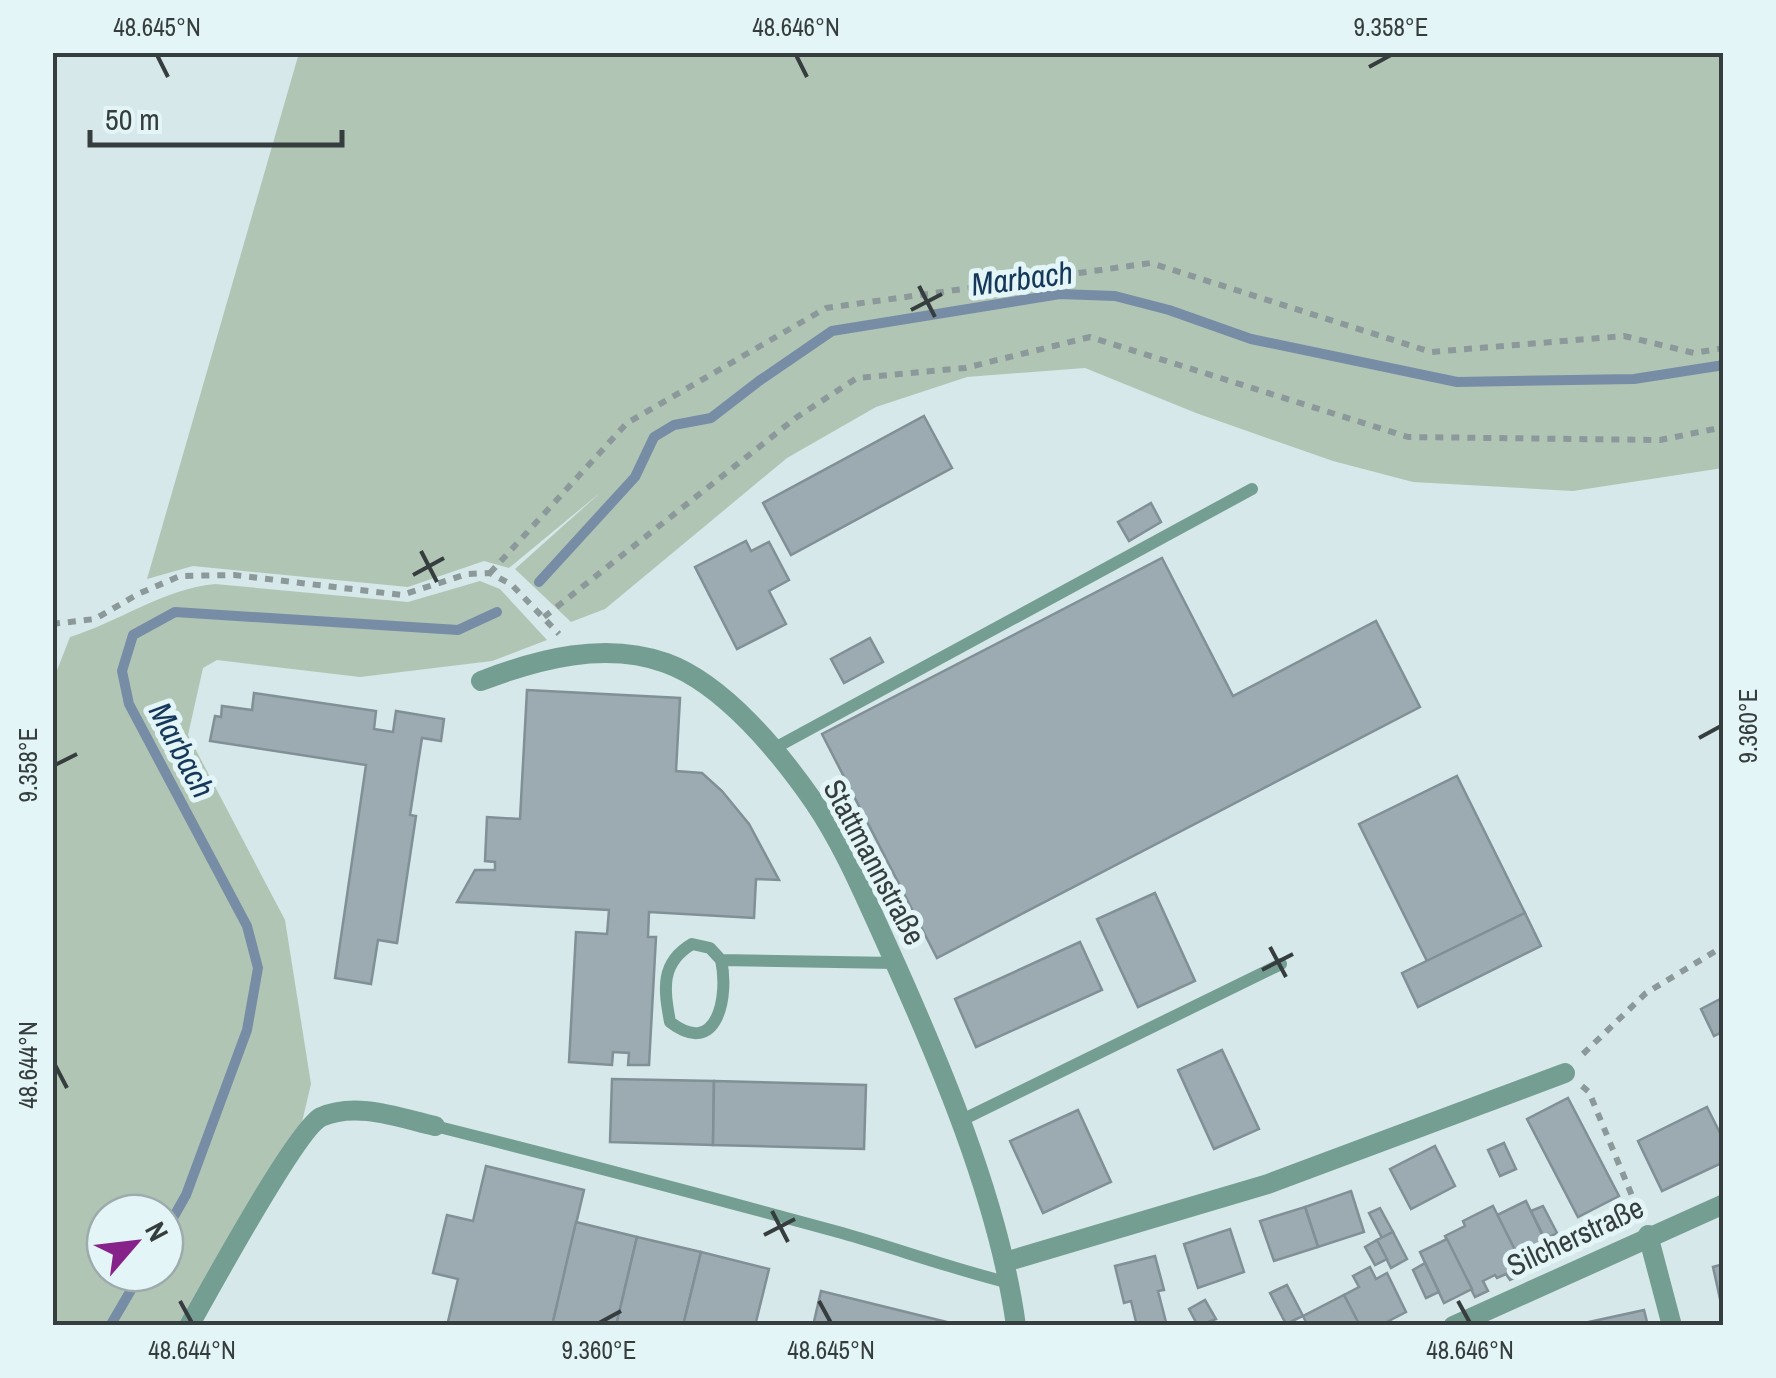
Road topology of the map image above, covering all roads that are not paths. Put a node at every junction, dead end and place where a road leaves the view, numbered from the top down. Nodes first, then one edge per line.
1 (1252, 489) dead end
2 (481, 681) dead end
3 (773, 749) junction
4 (721, 960) junction
5 (895, 963) junction
6 (1282, 964) dead end
7 (1565, 1073) road end
8 (960, 1121) junction
9 (435, 1126) joint
10 (1724, 1204) edge
11 (1648, 1236) junction
12 (1008, 1272) junction
13 (188, 1326) edge
14 (1016, 1326) edge
15 (1453, 1326) edge
16 (1672, 1326) edge

1 - 3 lane
2 - 3 street, Stattmannstraße
3 - 5 street, Stattmannstraße
4 - 4 lane
4 - 5 lane
5 - 8 street, Stattmannstraße
6 - 8 lane
7 - 12 street
8 - 12 street, Stattmannstraße
9 - 12 lane
9 - 13 street
10 - 11 street, Silcherstraße
11 - 15 street, Silcherstraße
11 - 16 street
12 - 14 street, Stattmannstraße

